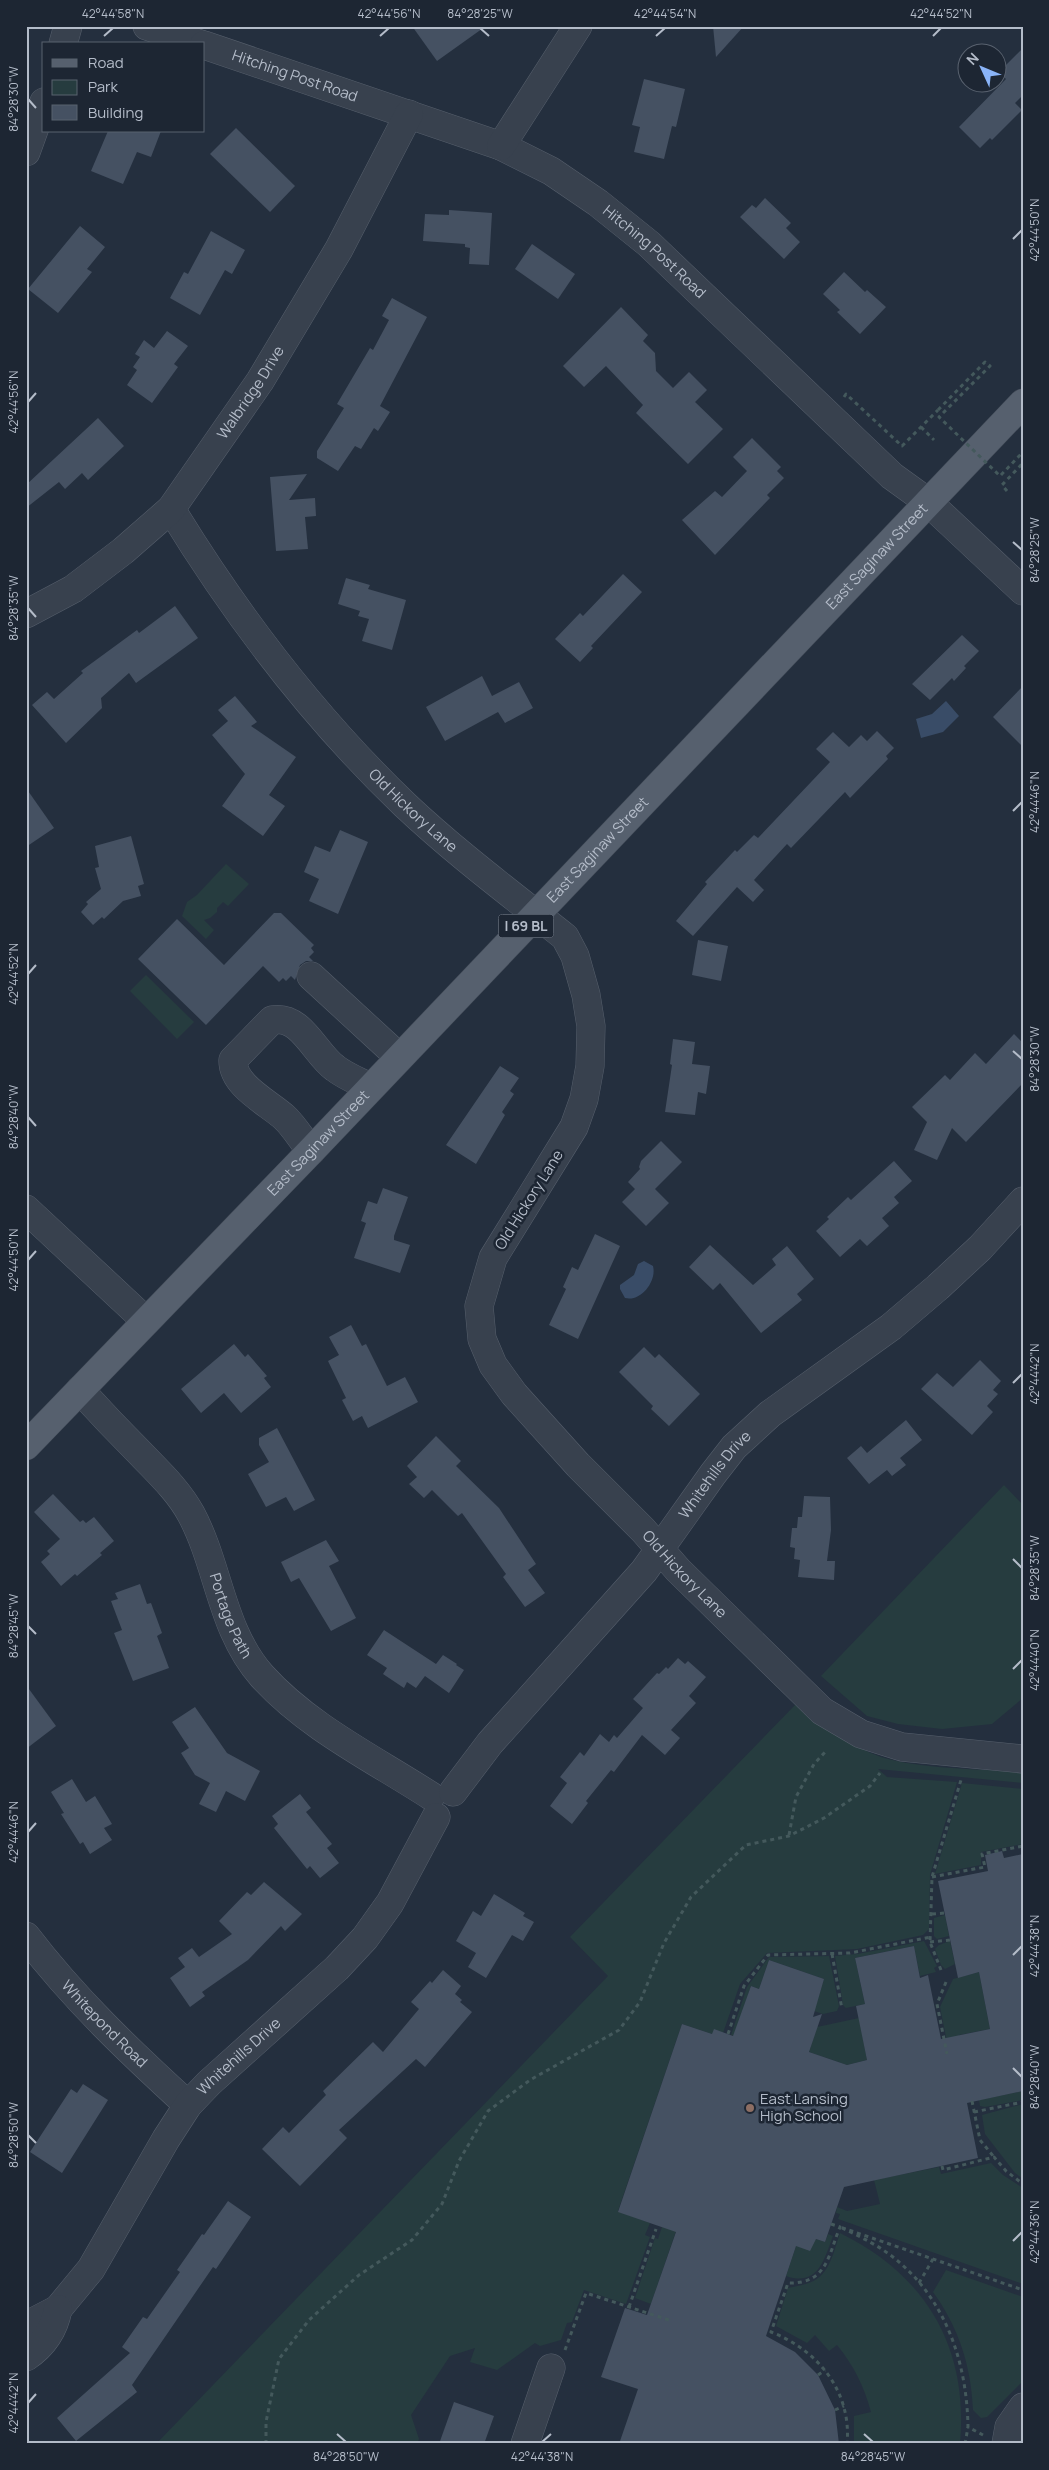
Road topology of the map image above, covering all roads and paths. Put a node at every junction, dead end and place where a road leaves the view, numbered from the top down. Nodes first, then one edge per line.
1 (68, 26) edge
2 (147, 26) edge
3 (578, 26) edge
4 (64, 42) edge
5 (194, 42) edge
6 (205, 45) edge
7 (42, 108) edge
8 (409, 114) junction
9 (501, 146) junction
10 (26, 152) edge
11 (1023, 403) edge
12 (828, 414) junction
13 (921, 427) junction
14 (934, 440) dead end
15 (1023, 452) edge
16 (1023, 463) edge
17 (1008, 491) dead end
18 (928, 502) junction
19 (171, 509) junction
20 (1023, 591) edge
21 (26, 614) edge
22 (536, 914) junction
23 (311, 976) dead end
24 (399, 1057) junction
25 (370, 1087) junction
26 (311, 1151) junction
27 (1023, 1201) edge
28 (26, 1209) edge
29 (146, 1322) junction
30 (80, 1390) junction
31 (26, 1446) edge
32 (660, 1549) junction
33 (827, 1750) dead end
34 (1023, 1759) edge
35 (880, 1774) dead end
36 (961, 1780) dead end
37 (440, 1802) junction
38 (789, 1836) junction
39 (1023, 1846) edge
40 (932, 1877) junction
41 (945, 1913) dead end
42 (932, 1914) junction
43 (26, 1936) edge
44 (930, 1937) junction
45 (950, 1940) dead end
46 (930, 1942) junction
47 (832, 1954) junction
48 (941, 1970) dead end
49 (946, 1982) dead end
50 (842, 2009) dead end
51 (728, 2034) dead end
52 (946, 2054) dead end
53 (972, 2102) dead end
54 (1023, 2102) edge
55 (188, 2105) junction
56 (974, 2112) junction
57 (994, 2157) junction
58 (942, 2166) dead end
59 (1023, 2184) edge
60 (831, 2224) dead end
61 (840, 2227) junction
62 (656, 2229) dead end
63 (933, 2259) junction
64 (919, 2283) junction
65 (1023, 2290) edge
66 (629, 2307) junction
67 (58, 2309) junction
68 (672, 2321) dead end
69 (26, 2329) edge
70 (26, 2357) edge
71 (551, 2368) joint
72 (826, 2370) junction
73 (818, 2375) dead end
74 (844, 2406) junction
75 (1023, 2407) edge
76 (835, 2410) dead end
77 (968, 2428) junction
78 (996, 2440) edge
79 (266, 2444) edge
80 (525, 2444) edge
81 (847, 2444) edge
82 (965, 2444) edge

1 - 4 street
2 - 5 street
3 - 9 street
6 - 8 street, Hitching Post Road
7 - 10 street
8 - 9 street, Hitching Post Road
8 - 19 street, Walbridge Drive
9 - 12 street, Hitching Post Road
11 - 18 main road, East Saginaw Street / I 69 BL
12 - 13 path
12 - 18 street, Hitching Post Road
13 - 14 path
13 - 15 path, bridge
16 - 17 path
18 - 20 street, Hitching Post Road
18 - 22 main road, East Saginaw Street / I 69 BL
19 - 21 street, Walbridge Drive
19 - 22 street, Old Hickory Lane
22 - 24 main road, East Saginaw Street / I 69 BL
22 - 32 street, Old Hickory Lane
23 - 24 street
24 - 25 main road, East Saginaw Street / I 69 BL
25 - 26 main road, East Saginaw Street / I 69 BL
25 - 26 street
26 - 29 main road, East Saginaw Street / I 69 BL
27 - 32 street, Whitehills Drive
28 - 29 street
29 - 30 main road, East Saginaw Street / I 69 BL
30 - 31 main road, East Saginaw Street / I 69 BL
30 - 37 street, Portage Path
32 - 34 street, Old Hickory Lane
32 - 37 street, Whitehills Drive
33 - 38 path
35 - 38 path
36 - 40 path
37 - 55 street, Whitehills Drive
38 - 79 path
39 - 40 path
40 - 42 path
41 - 42 path
42 - 44 path
43 - 55 street, Whitepond Road
44 - 46 path
44 - 47 path
45 - 46 path
46 - 48 path
47 - 50 path
47 - 51 path
49 - 52 path
53 - 56 path
54 - 56 path
55 - 67 street, Whitehills Drive
56 - 57 path
57 - 58 path
57 - 59 path
60 - 61 path
61 - 63 path
61 - 64 path
61 - 72 path
62 - 66 path
63 - 64 path
63 - 65 path
64 - 77 path
66 - 68 path
66 - 71 path
67 - 69 street, Whitehills Drive
67 - 70 street, Whitehills Drive
71 - 80 street
72 - 73 path
72 - 74 path
74 - 76 path
74 - 81 path
75 - 78 street
77 - 78 path
77 - 82 path

